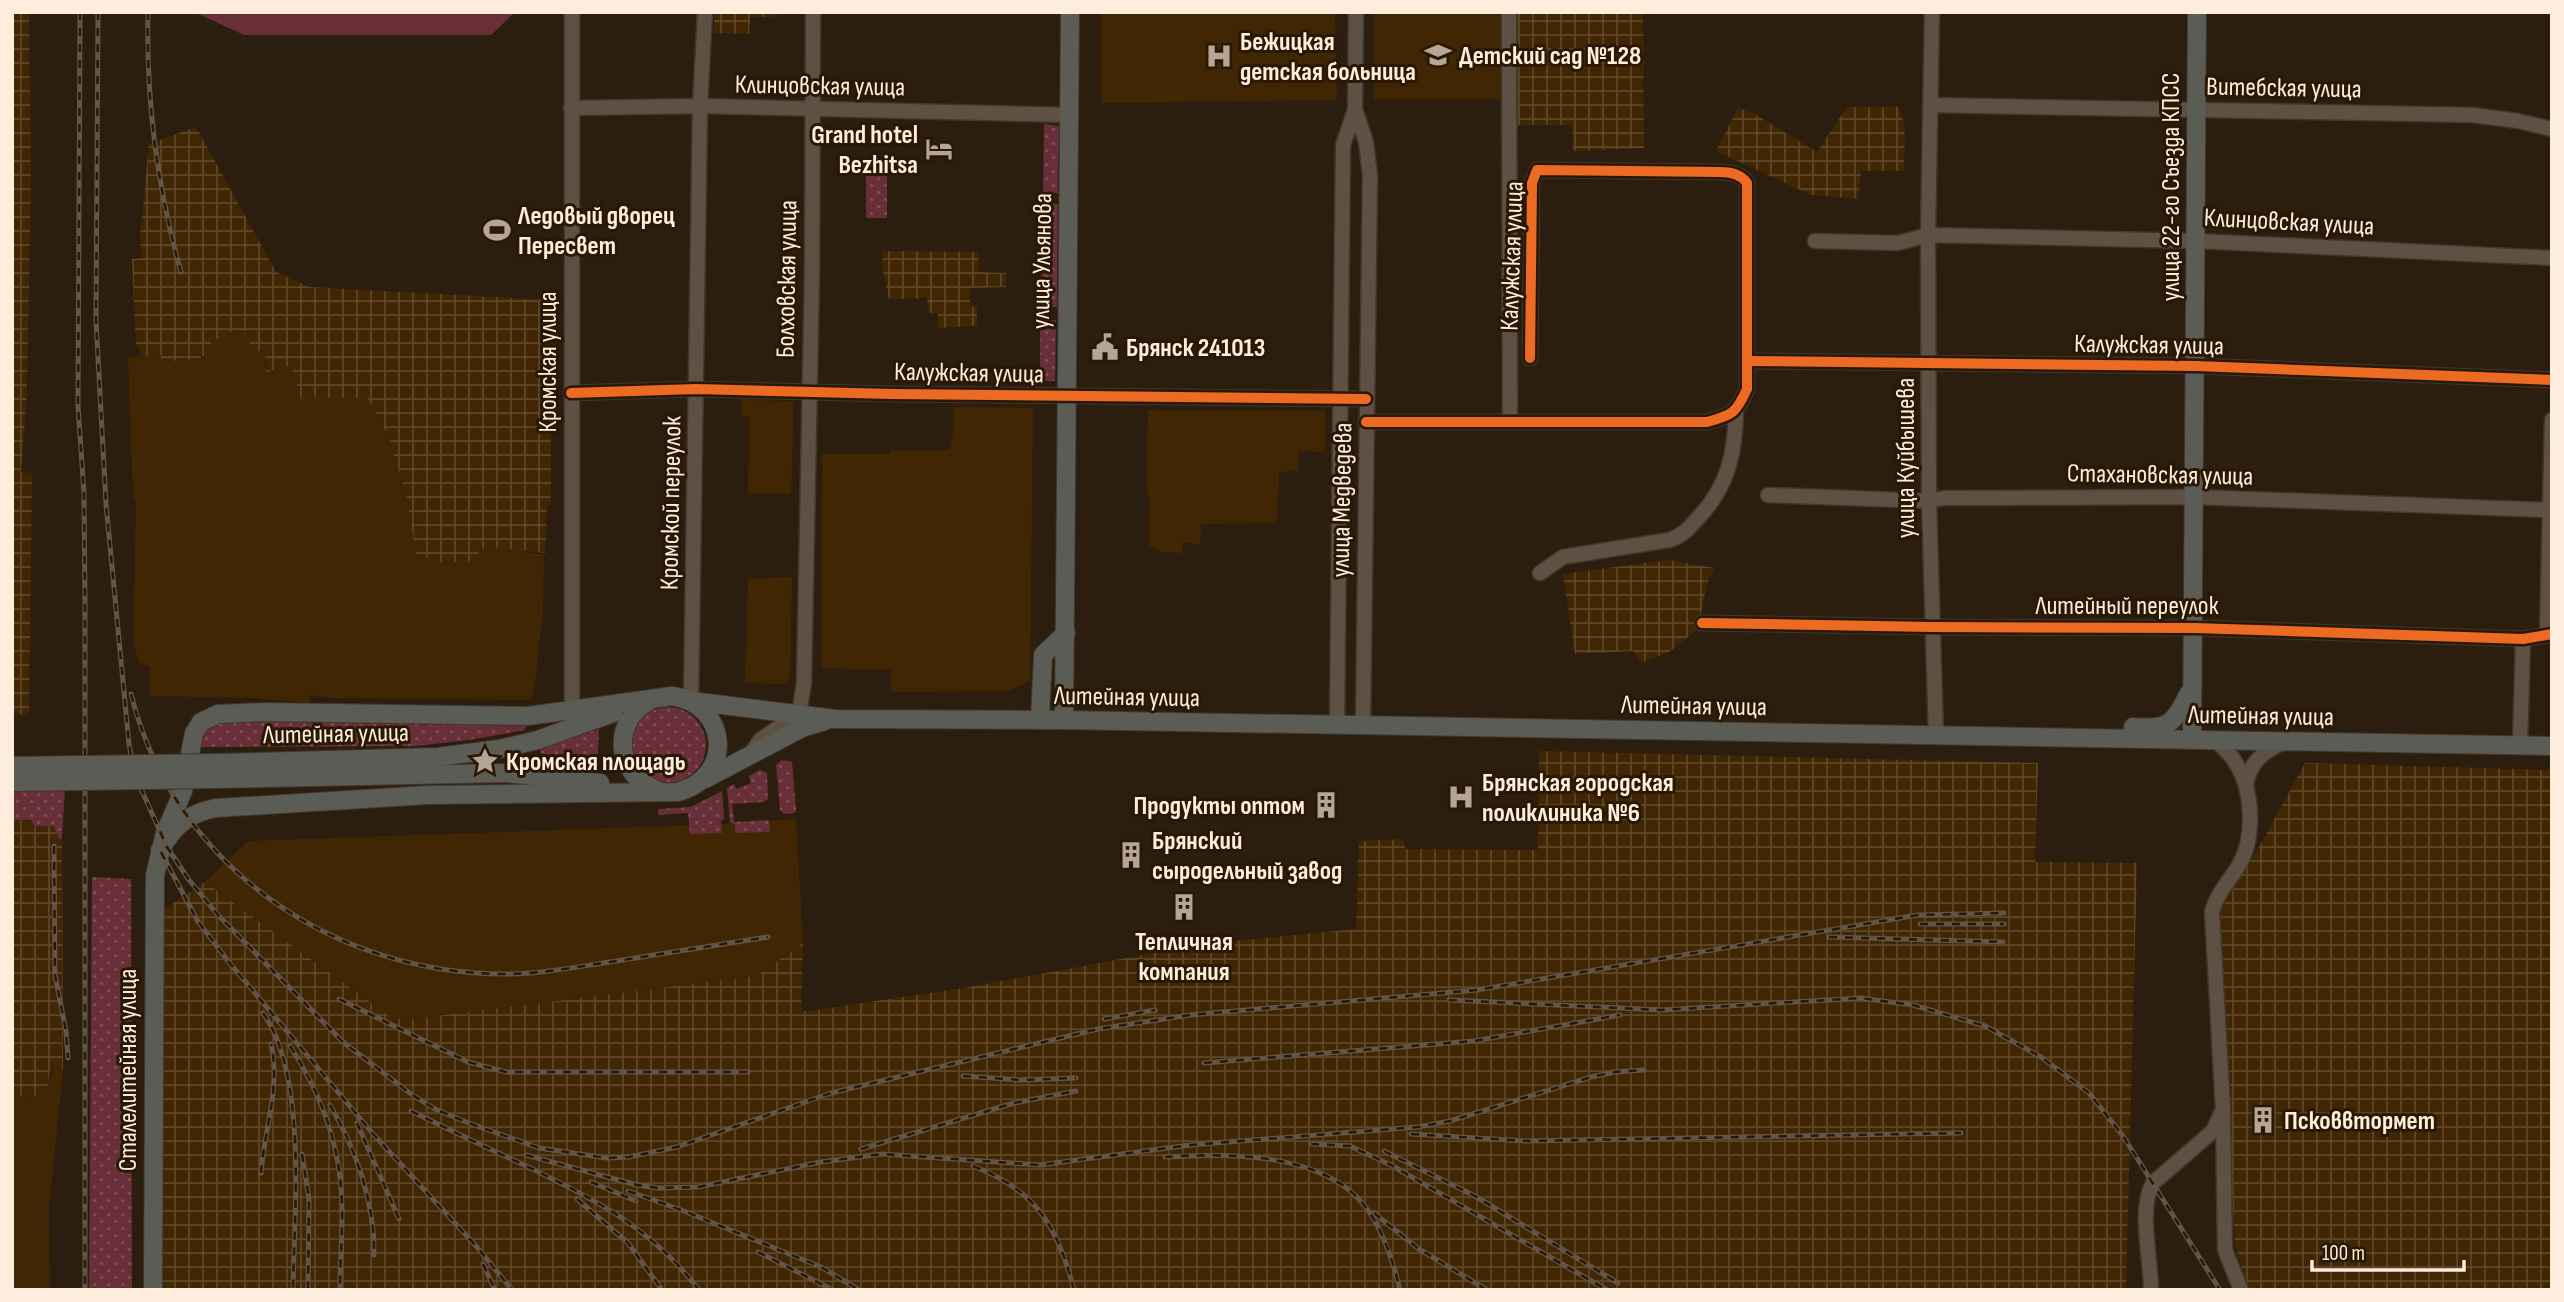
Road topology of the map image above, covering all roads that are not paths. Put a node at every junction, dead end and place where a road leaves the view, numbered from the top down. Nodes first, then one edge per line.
1 (572, 12) edge
2 (705, 12) edge
3 (813, 12) edge
4 (1070, 12) edge
5 (1356, 12) edge
6 (1509, 12) edge
7 (1931, 12) edge
8 (2197, 12) edge
9 (1930, 104) junction
10 (700, 106) junction
11 (571, 108) junction
12 (812, 109) junction
13 (1355, 109) junction
14 (2196, 110) junction
15 (1069, 115) junction
16 (2552, 129) edge
17 (1928, 235) junction
18 (1815, 241) dead end
19 (2196, 241) junction
20 (2552, 258) edge
21 (1530, 358) dead end
22 (1746, 361) junction
23 (1929, 365) junction
24 (2196, 366) junction
25 (2552, 380) edge
26 (696, 389) junction
27 (809, 391) junction
28 (571, 393) junction
29 (1066, 396) junction
30 (1340, 398) junction
31 (1366, 398) junction
32 (1736, 411) junction
33 (2552, 420) edge
34 (1366, 422) junction
35 (1510, 422) junction
36 (1768, 495) dead end
37 (2194, 497) junction
38 (1929, 500) junction
39 (2551, 510) edge
40 (1540, 573) dead end
41 (1702, 623) dead end
42 (1932, 627) junction
43 (2195, 628) junction
44 (1066, 633) junction
45 (2549, 634) edge
46 (2523, 639) junction
47 (2193, 688) junction
48 (653, 699) junction
49 (691, 701) junction
50 (572, 711) junction
51 (799, 715) junction
52 (835, 719) junction
53 (1040, 720) junction
54 (1063, 720) junction
55 (1337, 725) junction
56 (1363, 726) junction
57 (1936, 736) junction
58 (2117, 739) junction
59 (2192, 740) junction
60 (2216, 741) junction
61 (2282, 743) junction
62 (2521, 746) junction
63 (2552, 746) edge
64 (749, 756) junction
65 (12, 766) edge
66 (215, 771) junction
67 (186, 777) junction
68 (702, 780) junction
69 (12, 782) edge
70 (2246, 785) junction
71 (660, 791) junction
72 (205, 810) junction
73 (160, 850) junction
74 (2223, 1109) junction
75 (153, 1290) edge
76 (2151, 1290) edge
77 (2241, 1290) edge

1 - 11 street, Кромская улица
2 - 10 street, Кромской переулок
3 - 12 street, Болховская улица
4 - 15 main road, улица Ульянова
5 - 13 street, улица Медведева
6 - 35 street
7 - 9 street, улица Куйбышева
8 - 14 main road, улица 22-го Съезда КПСС
9 - 14 street, Витебская улица
9 - 17 street, улица Куйбышева
10 - 11 street, Клинцовская улица
10 - 12 street, Клинцовская улица
10 - 26 street, Кромской переулок
11 - 28 street, Кромская улица
12 - 15 street, Клинцовская улица
12 - 27 street, Болховская улица
13 - 30 street, улица Медведева
13 - 31 street, улица Медведева
14 - 16 street, Витебская улица
14 - 19 main road, улица 22-го Съезда КПСС
15 - 29 main road, улица Ульянова
17 - 18 street, Клинцовская улица
17 - 19 street, Клинцовская улица
17 - 23 street, улица Куйбышева
19 - 20 street, Клинцовская улица
19 - 24 main road, улица 22-го Съезда КПСС
21 - 22 street, Калужская улица
22 - 23 street, Калужская улица
22 - 32 street, Калужская улица
23 - 24 street, Калужская улица
23 - 38 street, улица Куйбышева
24 - 25 street, Калужская улица
24 - 37 main road, улица 22-го Съезда КПСС
26 - 27 street, Калужская улица
26 - 28 street, Калужская улица
26 - 49 street, Кромской переулок
27 - 29 street, Калужская улица
27 - 51 street, Болховская улица
28 - 50 street, Кромская улица
29 - 30 street, Калужская улица
29 - 44 main road, улица Ульянова
30 - 31 street, Калужская улица
30 - 55 street, улица Медведева
31 - 34 street, улица Медведева
32 - 35 street
32 - 40 street, Калужская улица
33 - 39 street
34 - 35 street
34 - 56 street, улица Медведева
36 - 38 street, Стахановская улица
37 - 38 street, Стахановская улица
37 - 39 street, Стахановская улица
37 - 43 main road, улица 22-го Съезда КПСС
38 - 42 street, улица Куйбышева
39 - 45 street
41 - 42 street, Литейный переулок
42 - 43 street, Литейный переулок
42 - 57 street, улица Куйбышева
43 - 46 street, Литейный переулок
43 - 47 main road, улица 22-го Съезда КПСС
44 - 53 main road
44 - 54 main road, улица Ульянова
45 - 46 street, Литейный переулок
46 - 62 street
47 - 58 main road
47 - 59 main road, улица 22-го Съезда КПСС
48 - 49 main road
48 - 50 main road, Сталелитейная улица
48 - 66 main road, Литейная улица
48 - 71 main road
49 - 51 main road, Литейная улица
49 - 68 main road
50 - 67 main road, Сталелитейная улица
51 - 52 main road, Литейная улица
51 - 64 street
52 - 53 main road, Литейная улица
52 - 64 main road, Литейная улица
53 - 54 main road, Литейная улица
54 - 55 main road, Литейная улица
55 - 56 main road, Литейная улица
56 - 57 main road, Литейная улица
57 - 58 main road, Литейная улица
58 - 59 main road, Литейная улица
59 - 60 main road, Литейная улица
60 - 61 main road, Литейная улица
60 - 70 street
61 - 62 main road, Литейная улица
61 - 70 street
62 - 63 main road, Литейная улица
64 - 68 main road, Литейная улица
65 - 66 main road, Литейная улица, bridge
66 - 69 main road, Литейная улица, bridge
66 - 71 main road, Литейная улица
67 - 72 main road
67 - 73 main road, Сталелитейная улица
68 - 71 main road
70 - 74 street
71 - 72 main road
72 - 73 main road
73 - 75 main road, Сталелитейная улица
74 - 76 street
74 - 77 street

